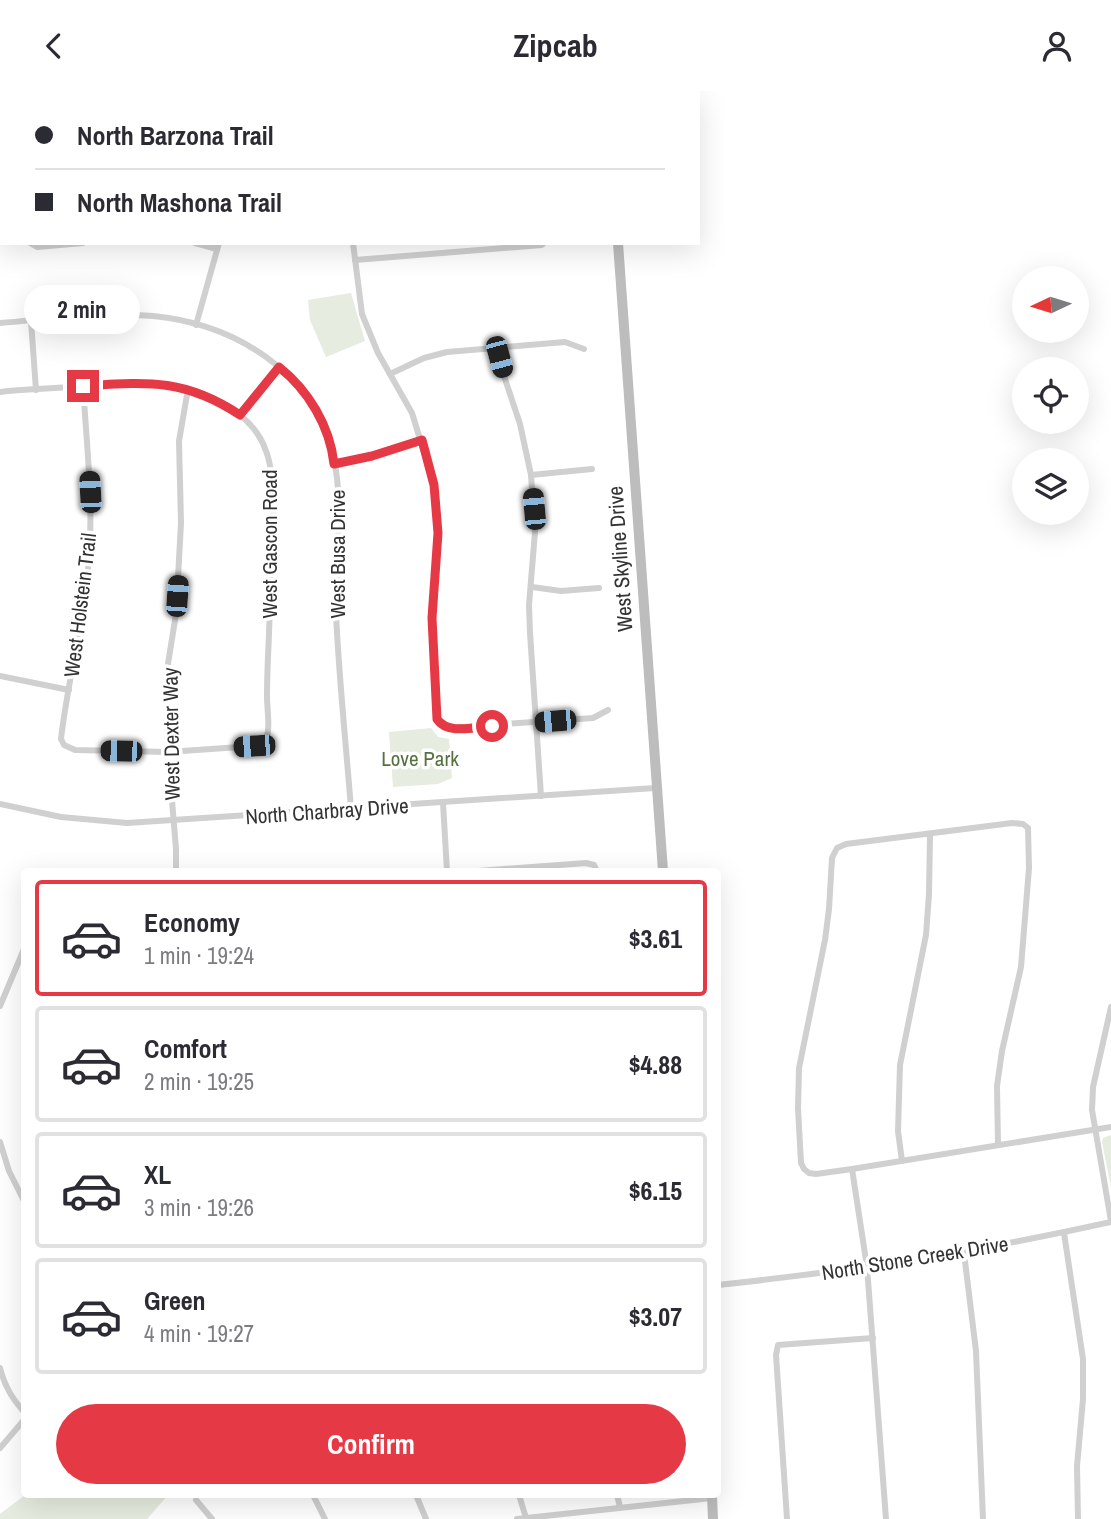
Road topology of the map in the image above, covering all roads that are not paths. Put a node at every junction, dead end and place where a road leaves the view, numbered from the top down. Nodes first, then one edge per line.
1 (32, 245) edge
2 (60, 245) edge
3 (354, 245) edge
4 (452, 245) edge
5 (542, 245) edge
6 (618, 245) edge
7 (218, 246) edge
8 (453, 252) junction
9 (355, 260) junction
10 (31, 321) junction
11 (0, 323) edge
12 (196, 325) junction
13 (498, 348) junction
14 (584, 349) dead end
15 (279, 367) junction
16 (390, 374) junction
17 (83, 386) junction
18 (188, 389) junction
19 (36, 390) junction
20 (0, 392) edge
21 (240, 415) junction
22 (422, 440) junction
23 (334, 464) junction
24 (592, 469) dead end
25 (531, 475) junction
26 (532, 587) junction
27 (599, 588) dead end
28 (0, 676) edge
29 (69, 690) junction
30 (608, 710) dead end
31 (536, 723) junction
32 (168, 752) junction
33 (655, 788) junction
34 (541, 796) junction
35 (443, 803) junction
36 (0, 804) edge
37 (351, 809) junction
38 (173, 821) junction
39 (930, 835) junction
40 (176, 868) edge
41 (447, 868) edge
42 (534, 868) edge
43 (595, 868) edge
44 (663, 868) edge
45 (21, 956) edge
46 (0, 1006) edge
47 (1111, 1007) edge
48 (1111, 1127) edge
49 (1094, 1129) junction
50 (0, 1142) edge
51 (998, 1145) junction
52 (902, 1161) junction
53 (852, 1169) junction
54 (21, 1195) edge
55 (1111, 1222) edge
56 (1064, 1233) junction
57 (964, 1253) junction
58 (867, 1267) junction
59 (721, 1285) edge
60 (873, 1338) junction
61 (0, 1369) edge
62 (21, 1408) edge
63 (21, 1424) edge
64 (0, 1448) edge
65 (314, 1498) edge
66 (417, 1498) edge
67 (520, 1498) edge
68 (618, 1498) edge
69 (695, 1498) edge
70 (712, 1498) edge
71 (196, 1500) dead end
72 (620, 1507) junction
73 (526, 1518) edge
74 (212, 1519) edge
75 (325, 1519) edge
76 (426, 1519) edge
77 (517, 1519) edge
78 (713, 1519) edge
79 (787, 1519) edge
80 (886, 1519) edge
81 (983, 1519) edge
82 (1078, 1519) edge

1 - 2 street
3 - 9 street
4 - 8 street
5 - 8 street
6 - 33 street, West Skyline Drive
7 - 12 street
8 - 9 street
9 - 16 street
10 - 11 street, West Busa Drive
10 - 12 street, West Busa Drive
10 - 19 street
12 - 15 street, West Busa Drive
13 - 14 street
13 - 16 street
13 - 25 street
15 - 21 street
15 - 23 street, West Busa Drive
16 - 22 street
17 - 18 street, West Gascon Road
17 - 19 street, West Gascon Road
17 - 29 street, West Holstein Trail
18 - 21 street, West Gascon Road
18 - 32 street, West Dexter Way
19 - 20 street, West Gascon Road
21 - 32 street, West Gascon Road
22 - 23 street
22 - 31 street
23 - 37 street, West Busa Drive
24 - 25 street
25 - 26 street
26 - 27 street
26 - 31 street
28 - 29 street
29 - 32 street, West Holstein Trail
30 - 31 street
31 - 34 street
32 - 38 street, West Dexter Way
33 - 34 street, North Charbray Drive
33 - 44 street, West Skyline Drive
34 - 35 street, North Charbray Drive
35 - 37 street, North Charbray Drive
35 - 41 street
36 - 38 street, North Charbray Drive
37 - 38 street, North Charbray Drive
38 - 40 street, West Dexter Way
39 - 51 street
39 - 52 street
39 - 53 street
42 - 43 street
45 - 46 street
47 - 49 street
48 - 49 street
49 - 51 street
49 - 55 street
50 - 54 street
51 - 52 street
52 - 53 street
53 - 58 street
55 - 56 street, North Stone Creek Drive
56 - 57 street, North Stone Creek Drive
56 - 82 street
57 - 58 street, North Stone Creek Drive
57 - 81 street
58 - 59 street, North Stone Creek Drive
58 - 60 street
60 - 79 street
60 - 80 street
61 - 62 street
63 - 64 street
65 - 75 street
66 - 76 street
67 - 73 street
68 - 72 street
69 - 72 street
70 - 78 street
71 - 74 street
72 - 73 street
73 - 77 street

